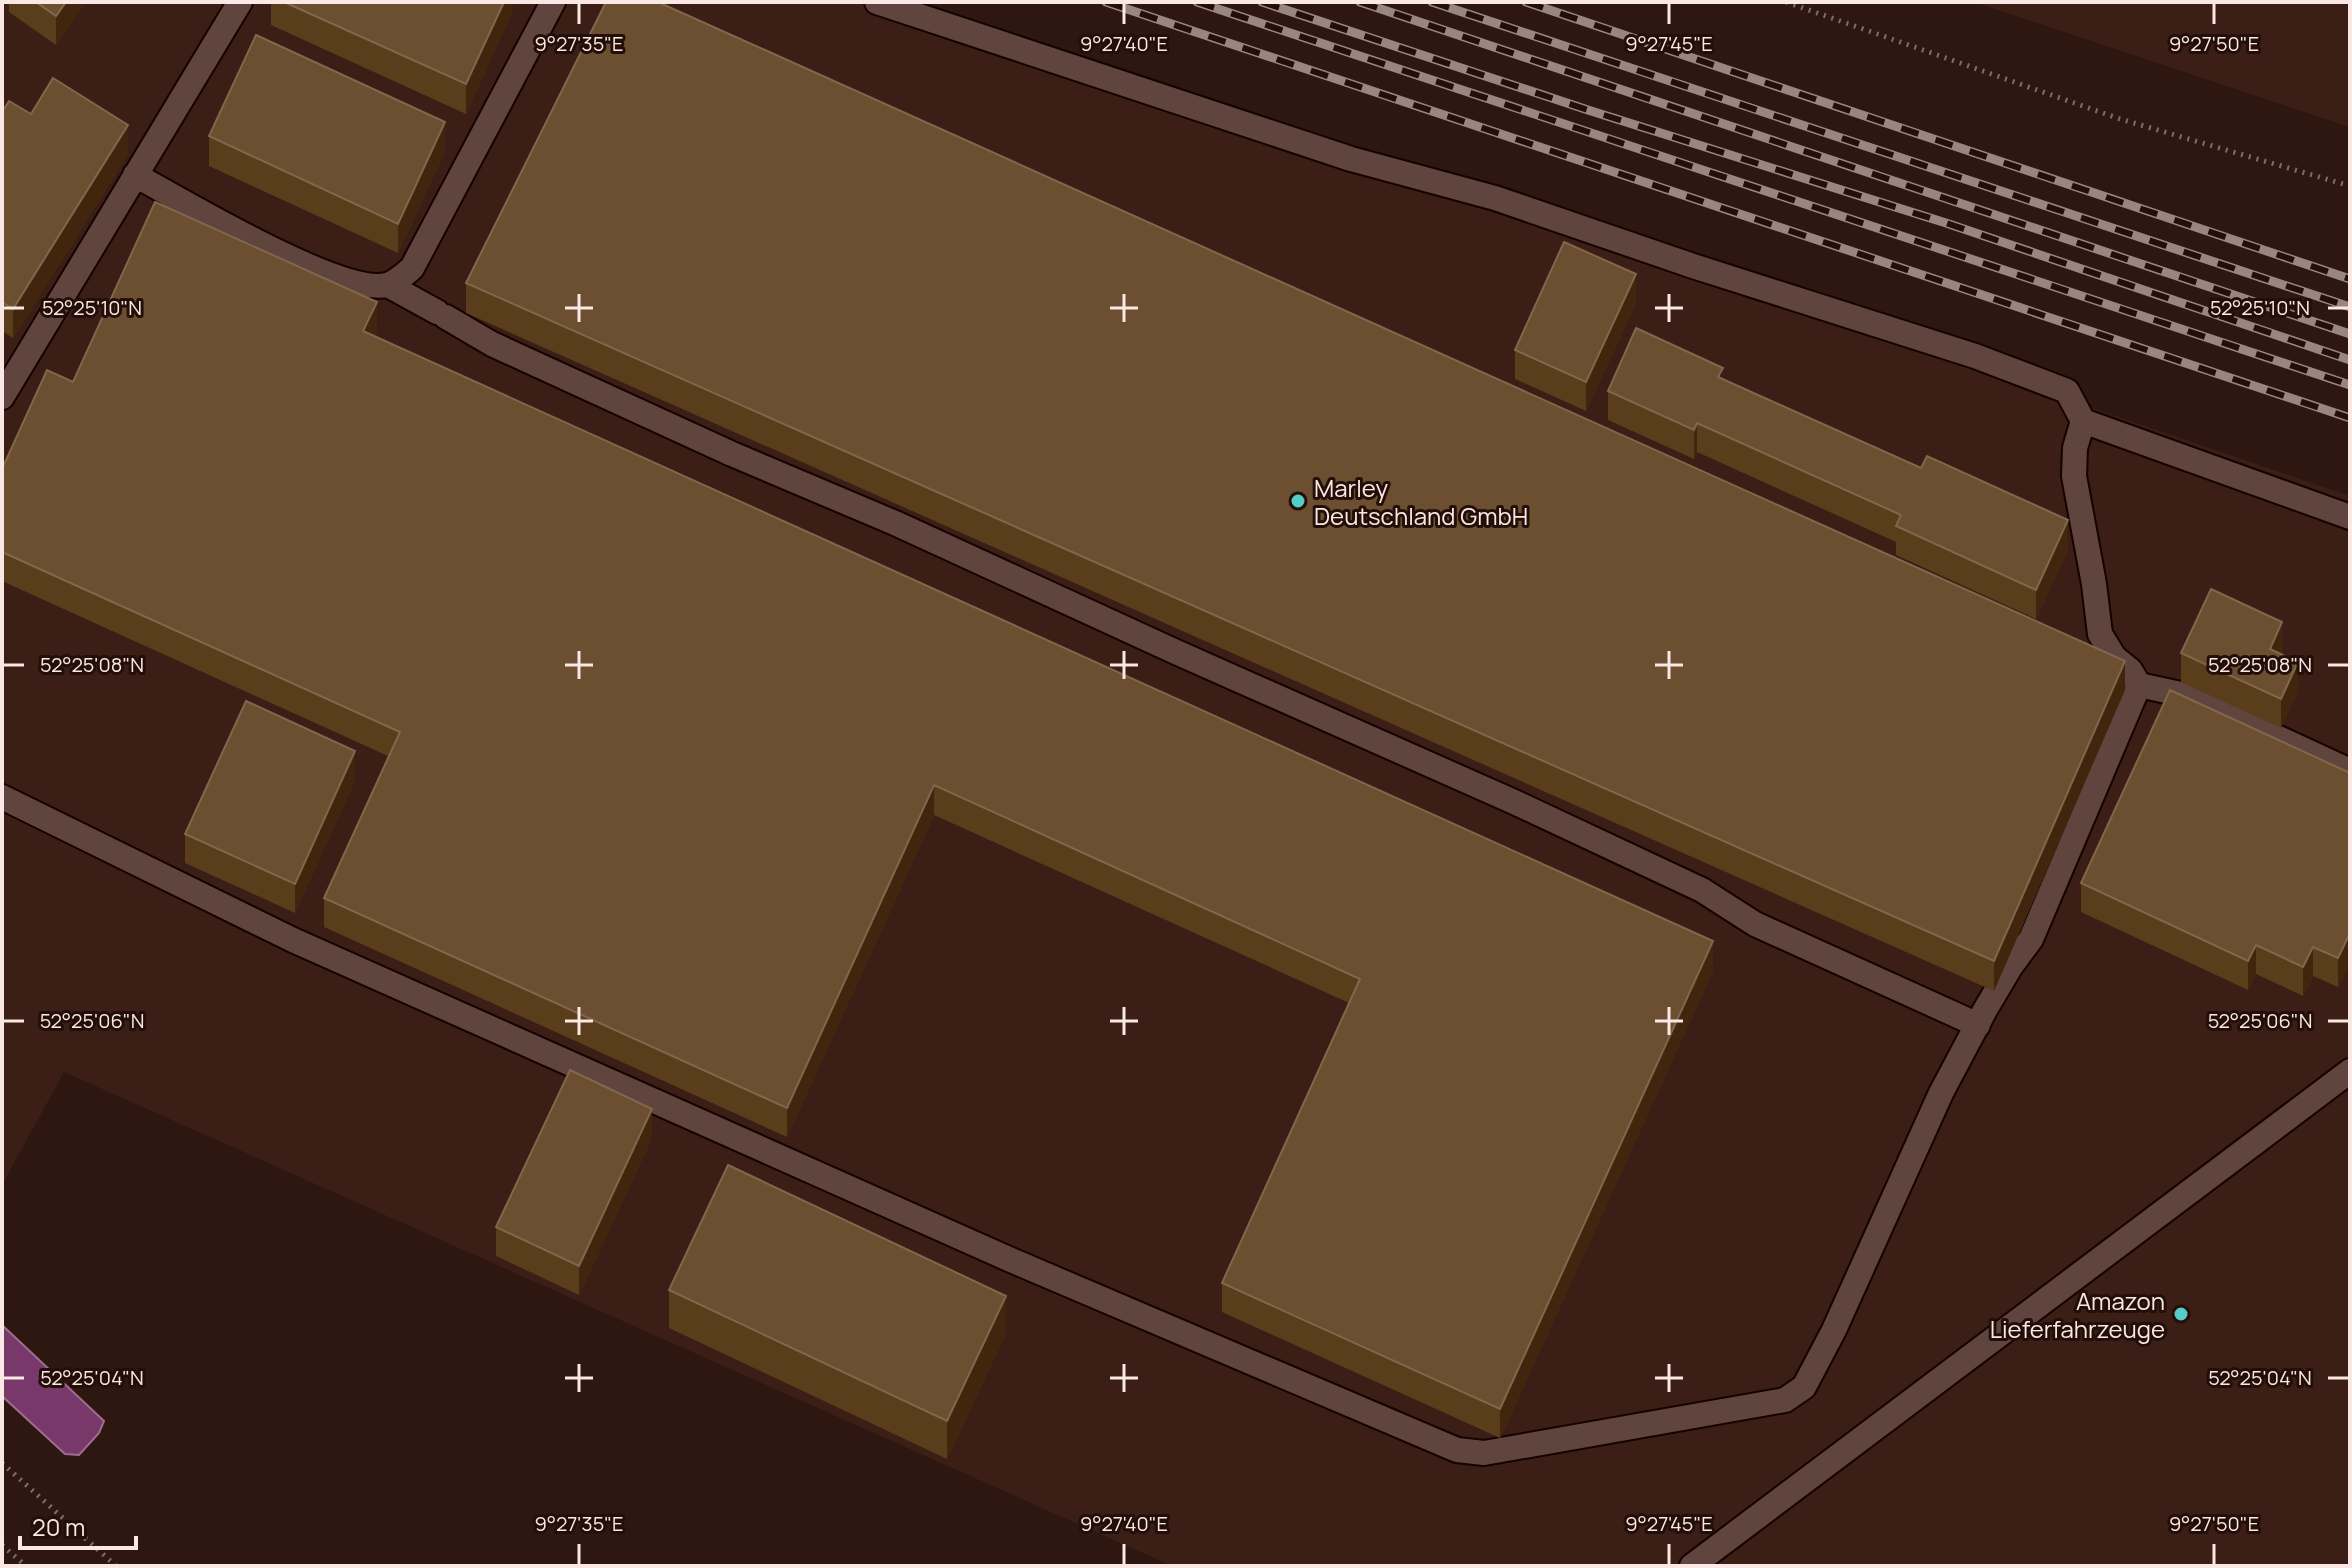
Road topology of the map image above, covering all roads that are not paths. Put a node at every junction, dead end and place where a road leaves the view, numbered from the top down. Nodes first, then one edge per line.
1 (240, 2) edge
2 (553, 2) edge
3 (877, 2) edge
4 (135, 175) junction
5 (388, 285) junction
6 (2, 397) edge
7 (2083, 421) junction
8 (2350, 517) edge
9 (2139, 685) junction
10 (2350, 771) edge
11 (2, 797) edge
12 (1978, 1025) junction
13 (2350, 1071) edge
14 (1692, 1566) edge

1 - 4 lane
2 - 5 lane
3 - 7 lane
4 - 5 lane
4 - 6 lane
5 - 12 lane
7 - 8 lane
7 - 9 lane
9 - 10 lane
9 - 12 lane
11 - 12 lane
13 - 14 lane

